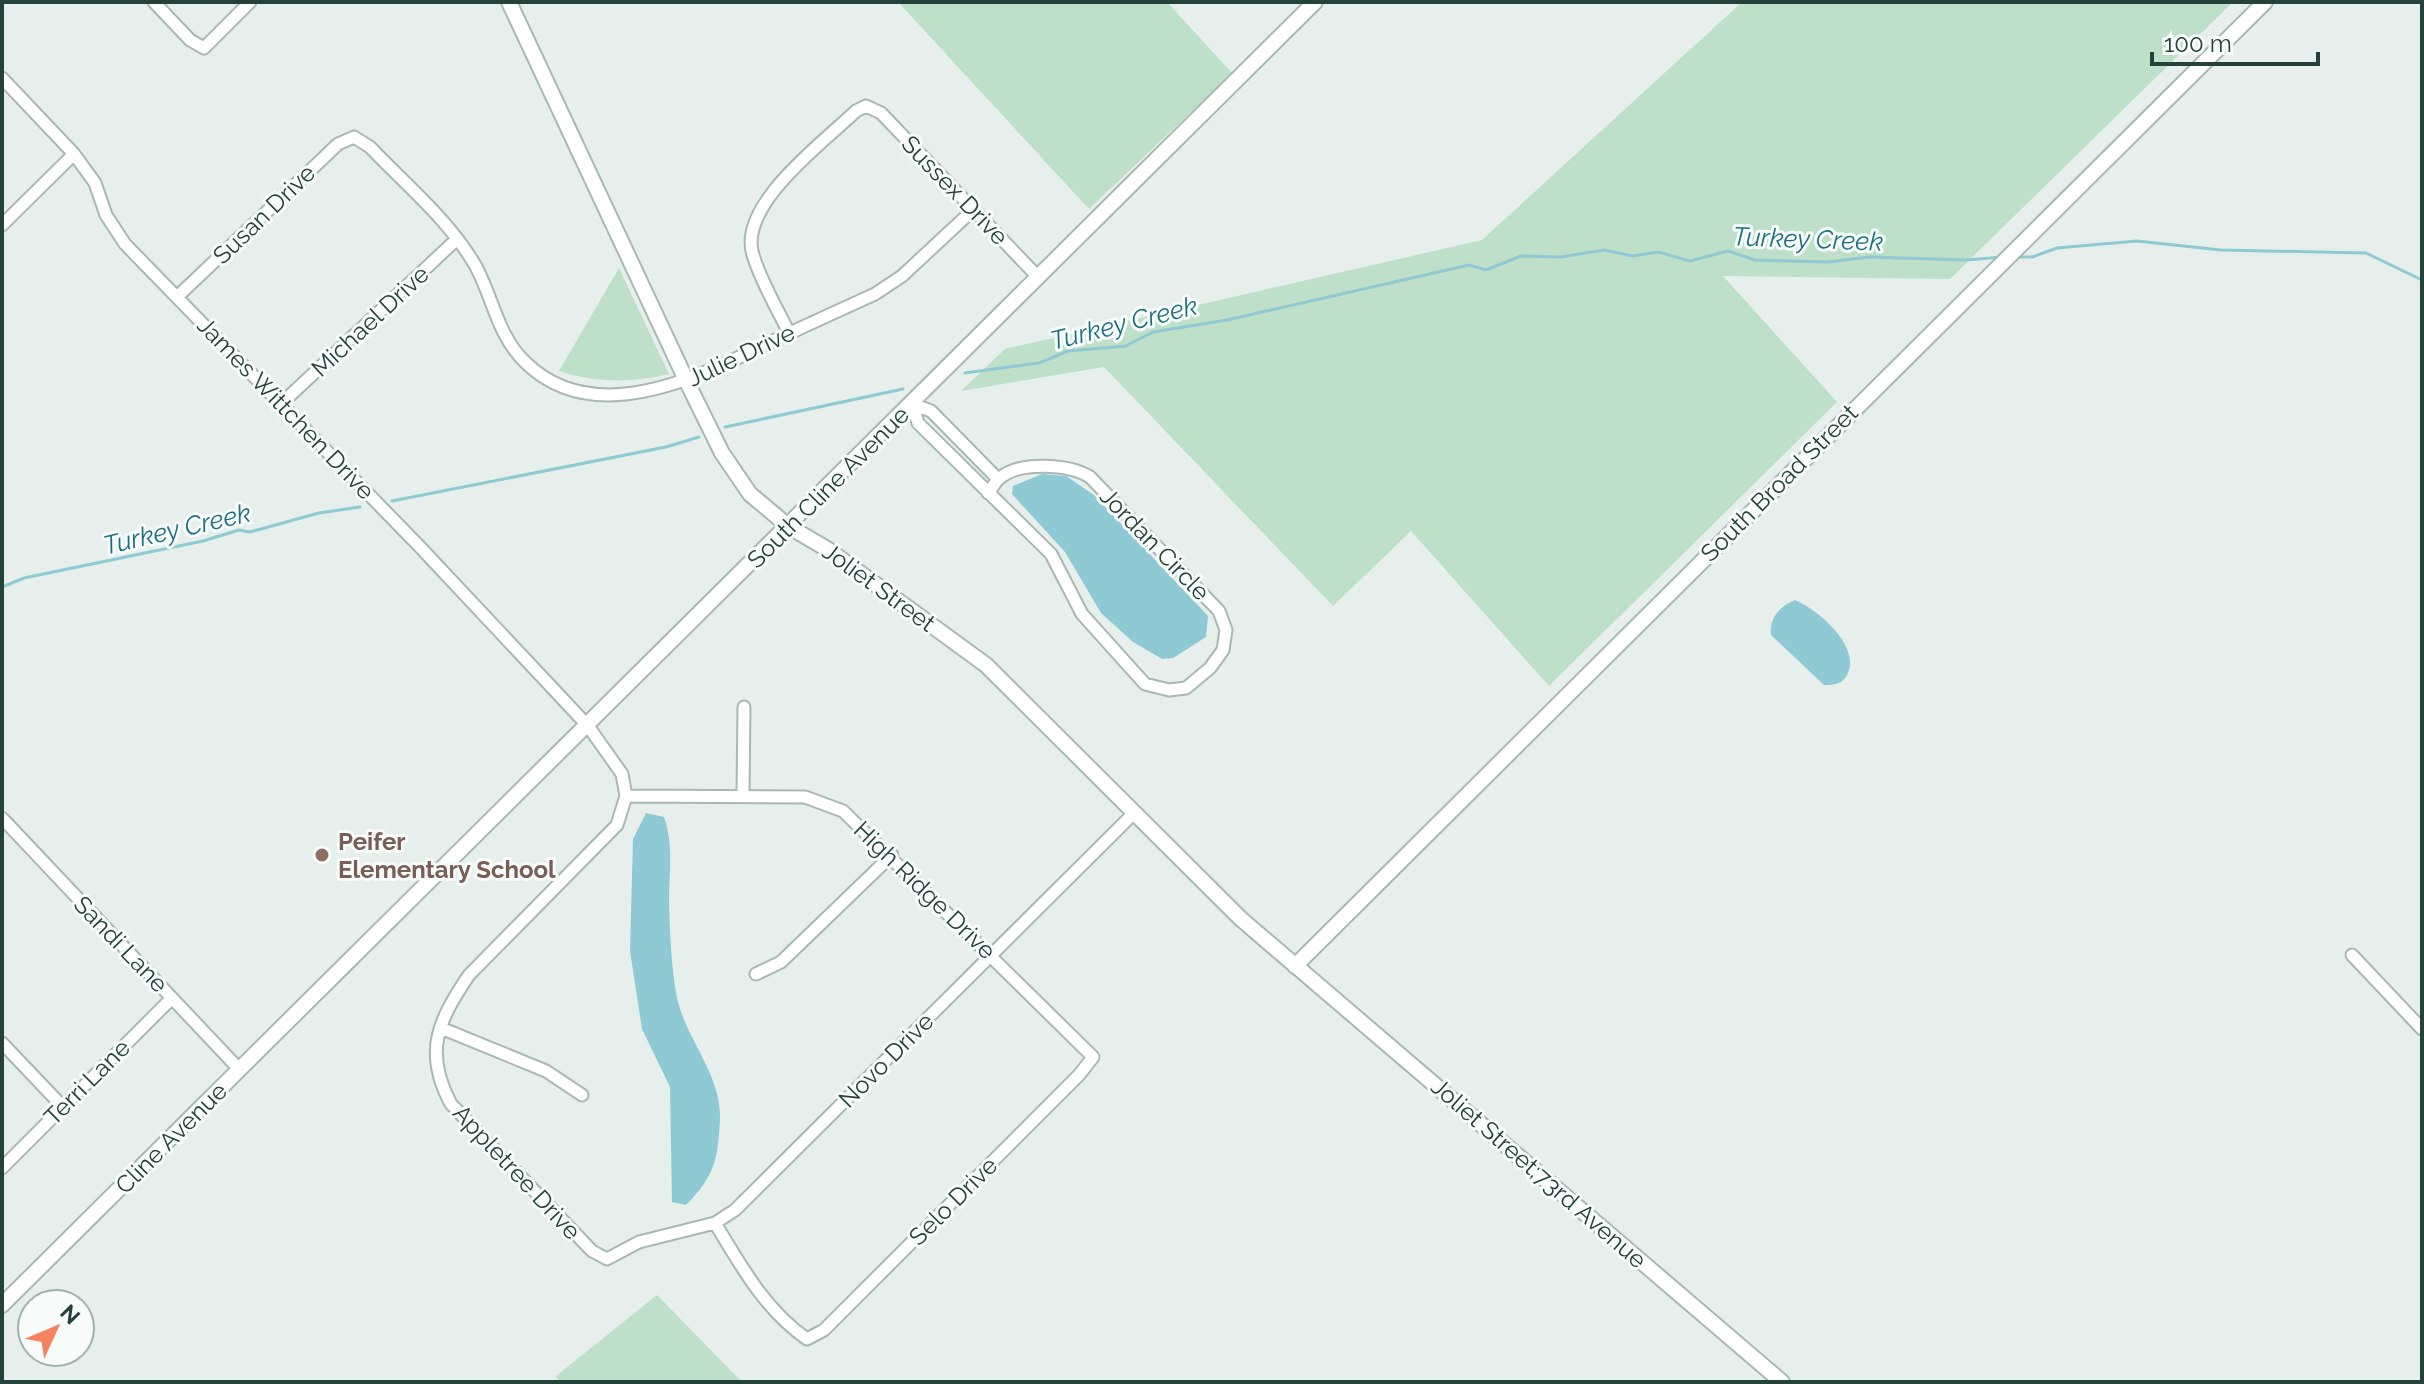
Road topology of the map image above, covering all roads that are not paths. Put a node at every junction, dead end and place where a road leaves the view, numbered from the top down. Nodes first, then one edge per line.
1 (154, 2) edge
2 (250, 2) edge
3 (509, 2) edge
4 (1315, 2) edge
5 (2265, 2) edge
6 (2, 78) edge
7 (354, 137) joint
8 (74, 154) junction
9 (974, 209) junction
10 (2, 225) edge
11 (457, 239) junction
12 (1039, 278) junction
13 (178, 296) junction
14 (789, 333) junction
15 (687, 382) junction
16 (282, 403) junction
17 (912, 404) junction
18 (998, 479) junction
19 (988, 493) junction
20 (788, 526) junction
21 (744, 707) dead end
22 (588, 726) junction
23 (743, 795) junction
24 (626, 796) junction
25 (1134, 813) junction
26 (2, 818) edge
27 (892, 855) junction
28 (992, 955) junction
29 (2352, 955) dead end
30 (1295, 966) junction
31 (339, 971) joint
32 (756, 974) dead end
33 (172, 998) junction
34 (441, 1028) junction
35 (2422, 1029) edge
36 (2, 1043) edge
37 (1093, 1057) joint
38 (239, 1069) junction
39 (582, 1095) dead end
40 (62, 1106) junction
41 (2, 1168) edge
42 (715, 1223) junction
43 (607, 1259) joint
44 (2, 1305) edge
45 (1782, 1382) edge

1 - 2 street
3 - 15 street, Joliet Street
4 - 12 street, South Cline Avenue
5 - 30 street, South Broad Street
6 - 8 street, James Wittchen Drive
7 - 11 street, Julie Drive
7 - 13 street, Susan Drive
8 - 10 street
8 - 13 street, James Wittchen Drive
9 - 12 street, Sussex Drive
9 - 14 street, Julie Drive
9 - 14 street, Sussex Drive
11 - 15 street, Julie Drive
11 - 16 street, Michael Drive
12 - 17 street, South Cline Avenue
13 - 16 street, James Wittchen Drive
14 - 15 street, Julie Drive
15 - 20 street, Joliet Street
16 - 22 street, James Wittchen Drive
17 - 18 street
17 - 19 street, Jordan Circle
17 - 20 street, South Cline Avenue
18 - 19 street
18 - 19 street, Jordan Circle
20 - 22 street, South Cline Avenue
20 - 25 street, Joliet Street
21 - 23 street
22 - 24 street, James Wittchen Drive
22 - 31 street, South Cline Avenue
23 - 24 street, High Ridge Drive
23 - 27 street, High Ridge Drive
24 - 34 street, Appletree Drive
25 - 28 street, Novo Drive
25 - 30 street, Joliet Street
26 - 33 street, Sandi Lane
27 - 28 street, High Ridge Drive
27 - 32 street
28 - 37 street, High Ridge Drive
28 - 42 street, Novo Drive
29 - 35 street
30 - 45 street, Joliet Street;73rd Avenue
31 - 38 street, Cline Avenue
33 - 38 street, Sandi Lane
33 - 40 street, Terri Lane
34 - 39 street
34 - 43 street, Appletree Drive
36 - 40 street
37 - 42 street, Selo Drive
38 - 44 street, Cline Avenue
40 - 41 street, Terri Lane
42 - 43 street, Novo Drive

